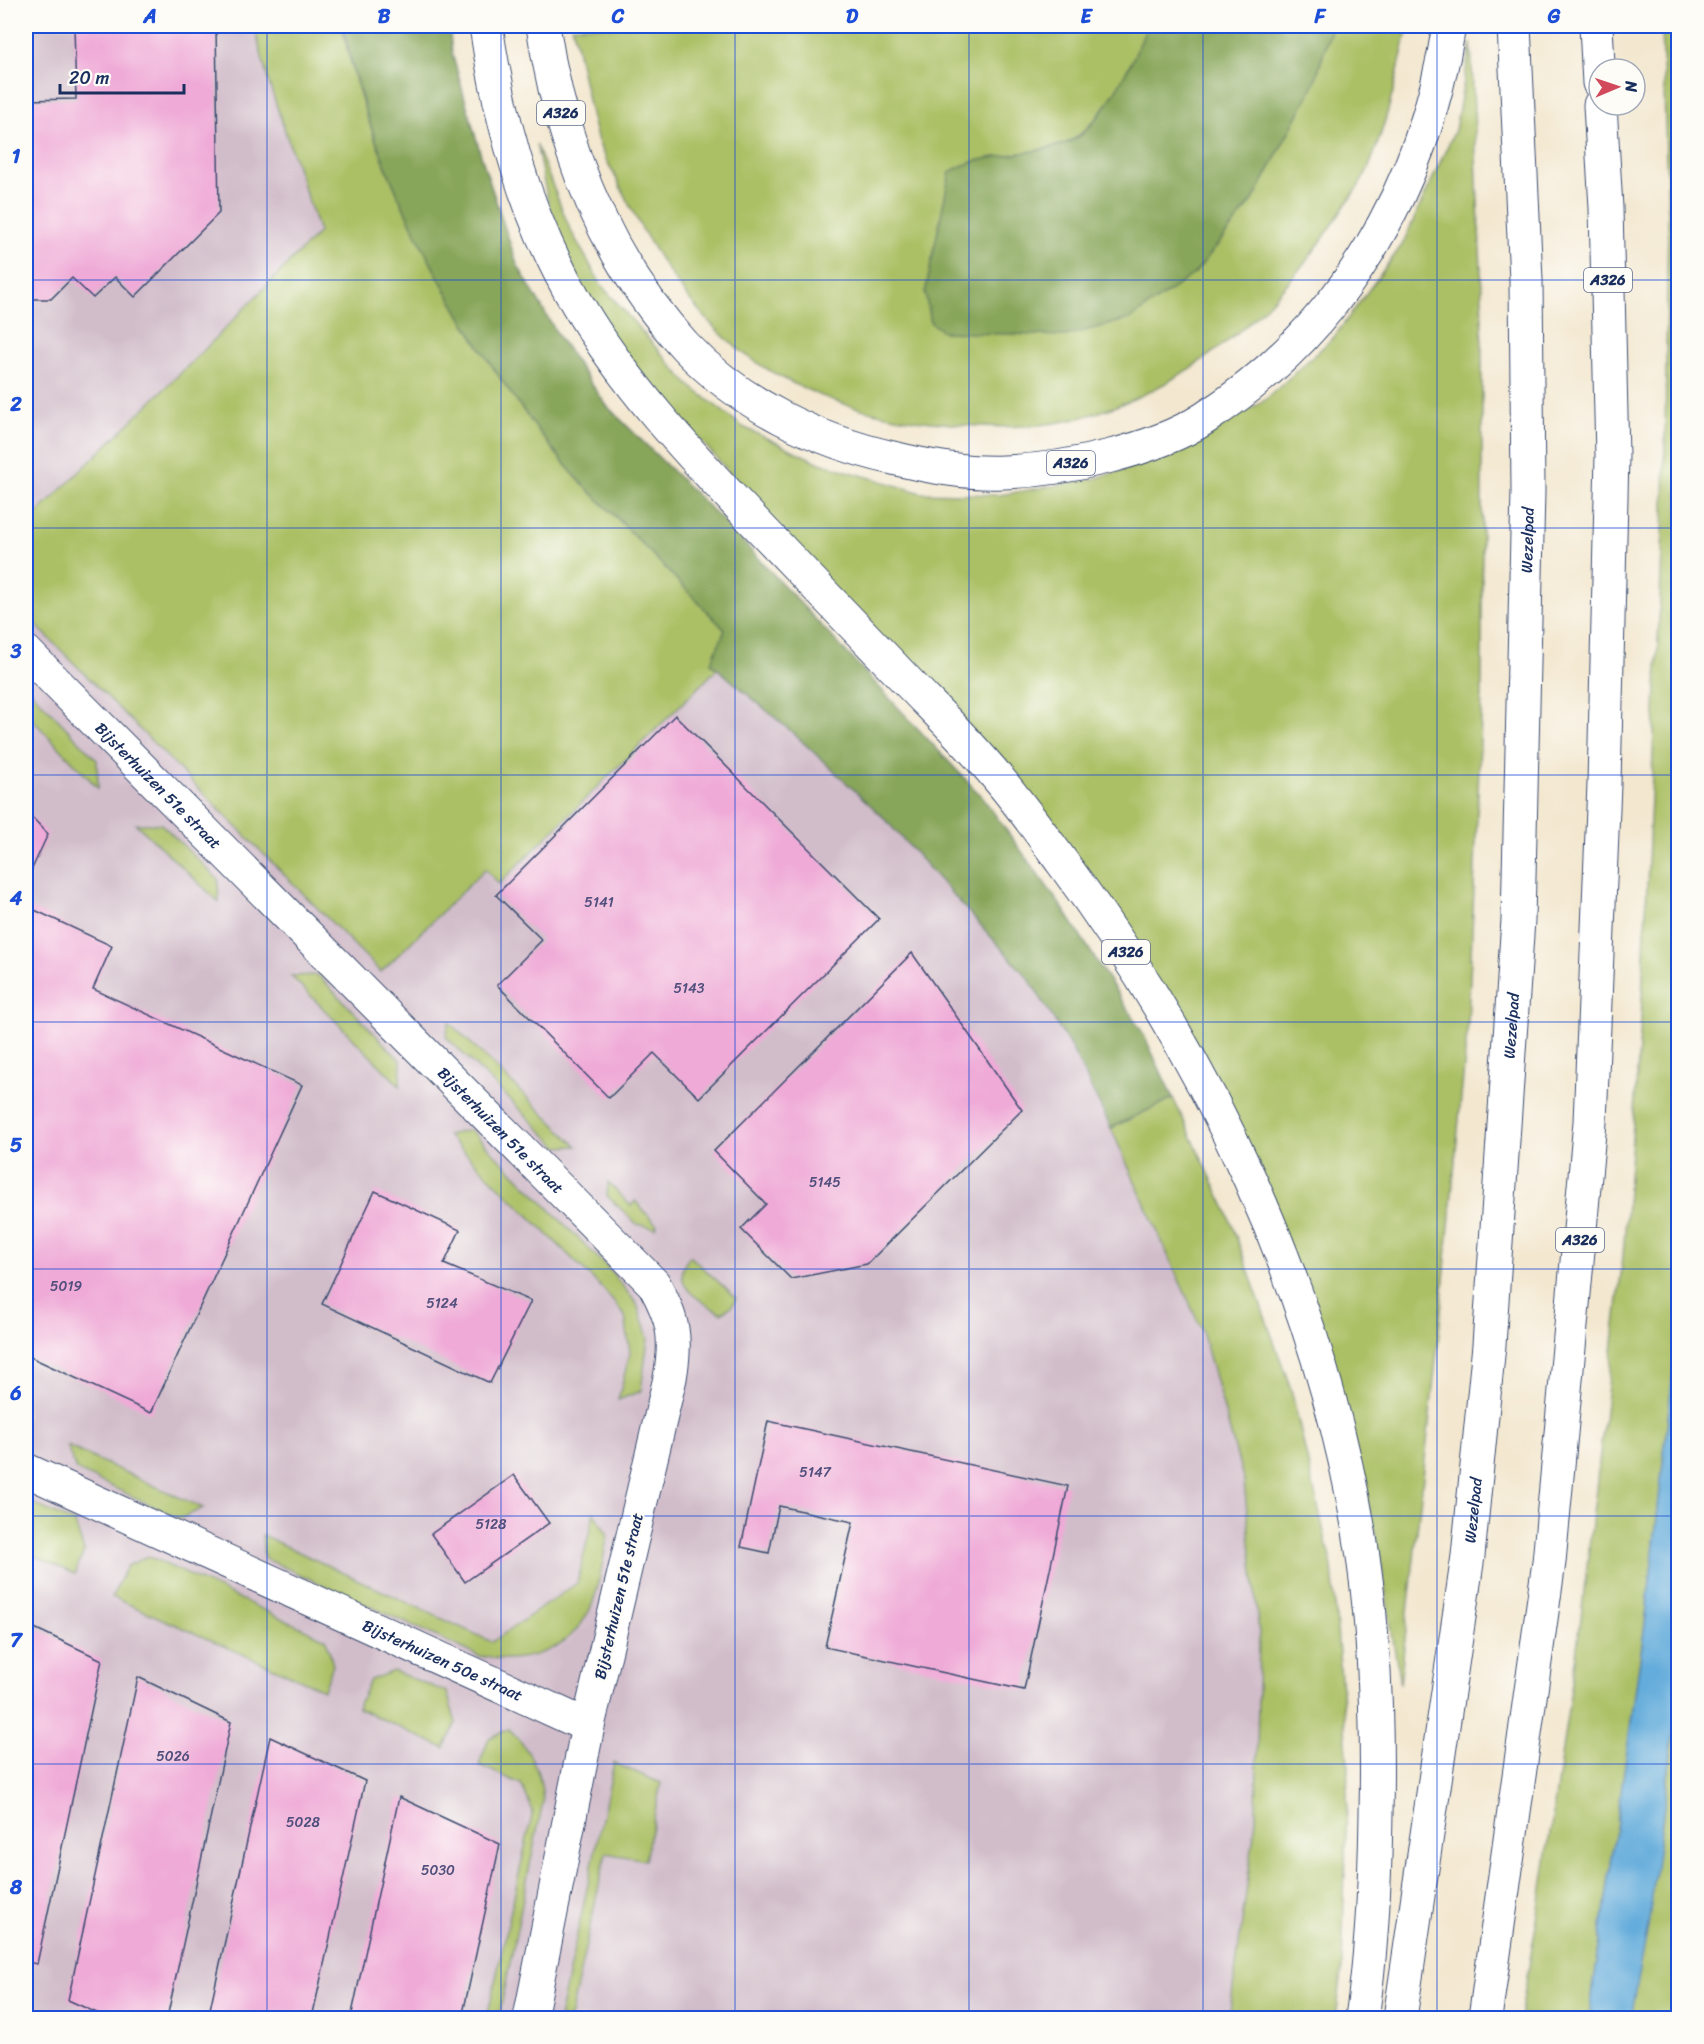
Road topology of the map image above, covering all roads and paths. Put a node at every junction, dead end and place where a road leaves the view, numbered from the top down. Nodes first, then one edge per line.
1 (486, 26) edge
2 (543, 26) edge
3 (1449, 26) edge
4 (1515, 26) edge
5 (1596, 26) edge
6 (1598, 57) edge
7 (1601, 117) edge
8 (26, 652) edge
9 (26, 1470) edge
10 (588, 1726) junction
11 (530, 2019) edge
12 (1362, 2019) edge
13 (1400, 2019) edge
14 (1485, 2019) edge

1 - 12 main road, A326
2 - 3 main road, A326
4 - 13 main road, Wezelpad
5 - 6 main road
7 - 14 main road, A326
8 - 10 main road, Bijsterhuizen 51e straat
9 - 10 main road, Bijsterhuizen 50e straat
10 - 11 main road

